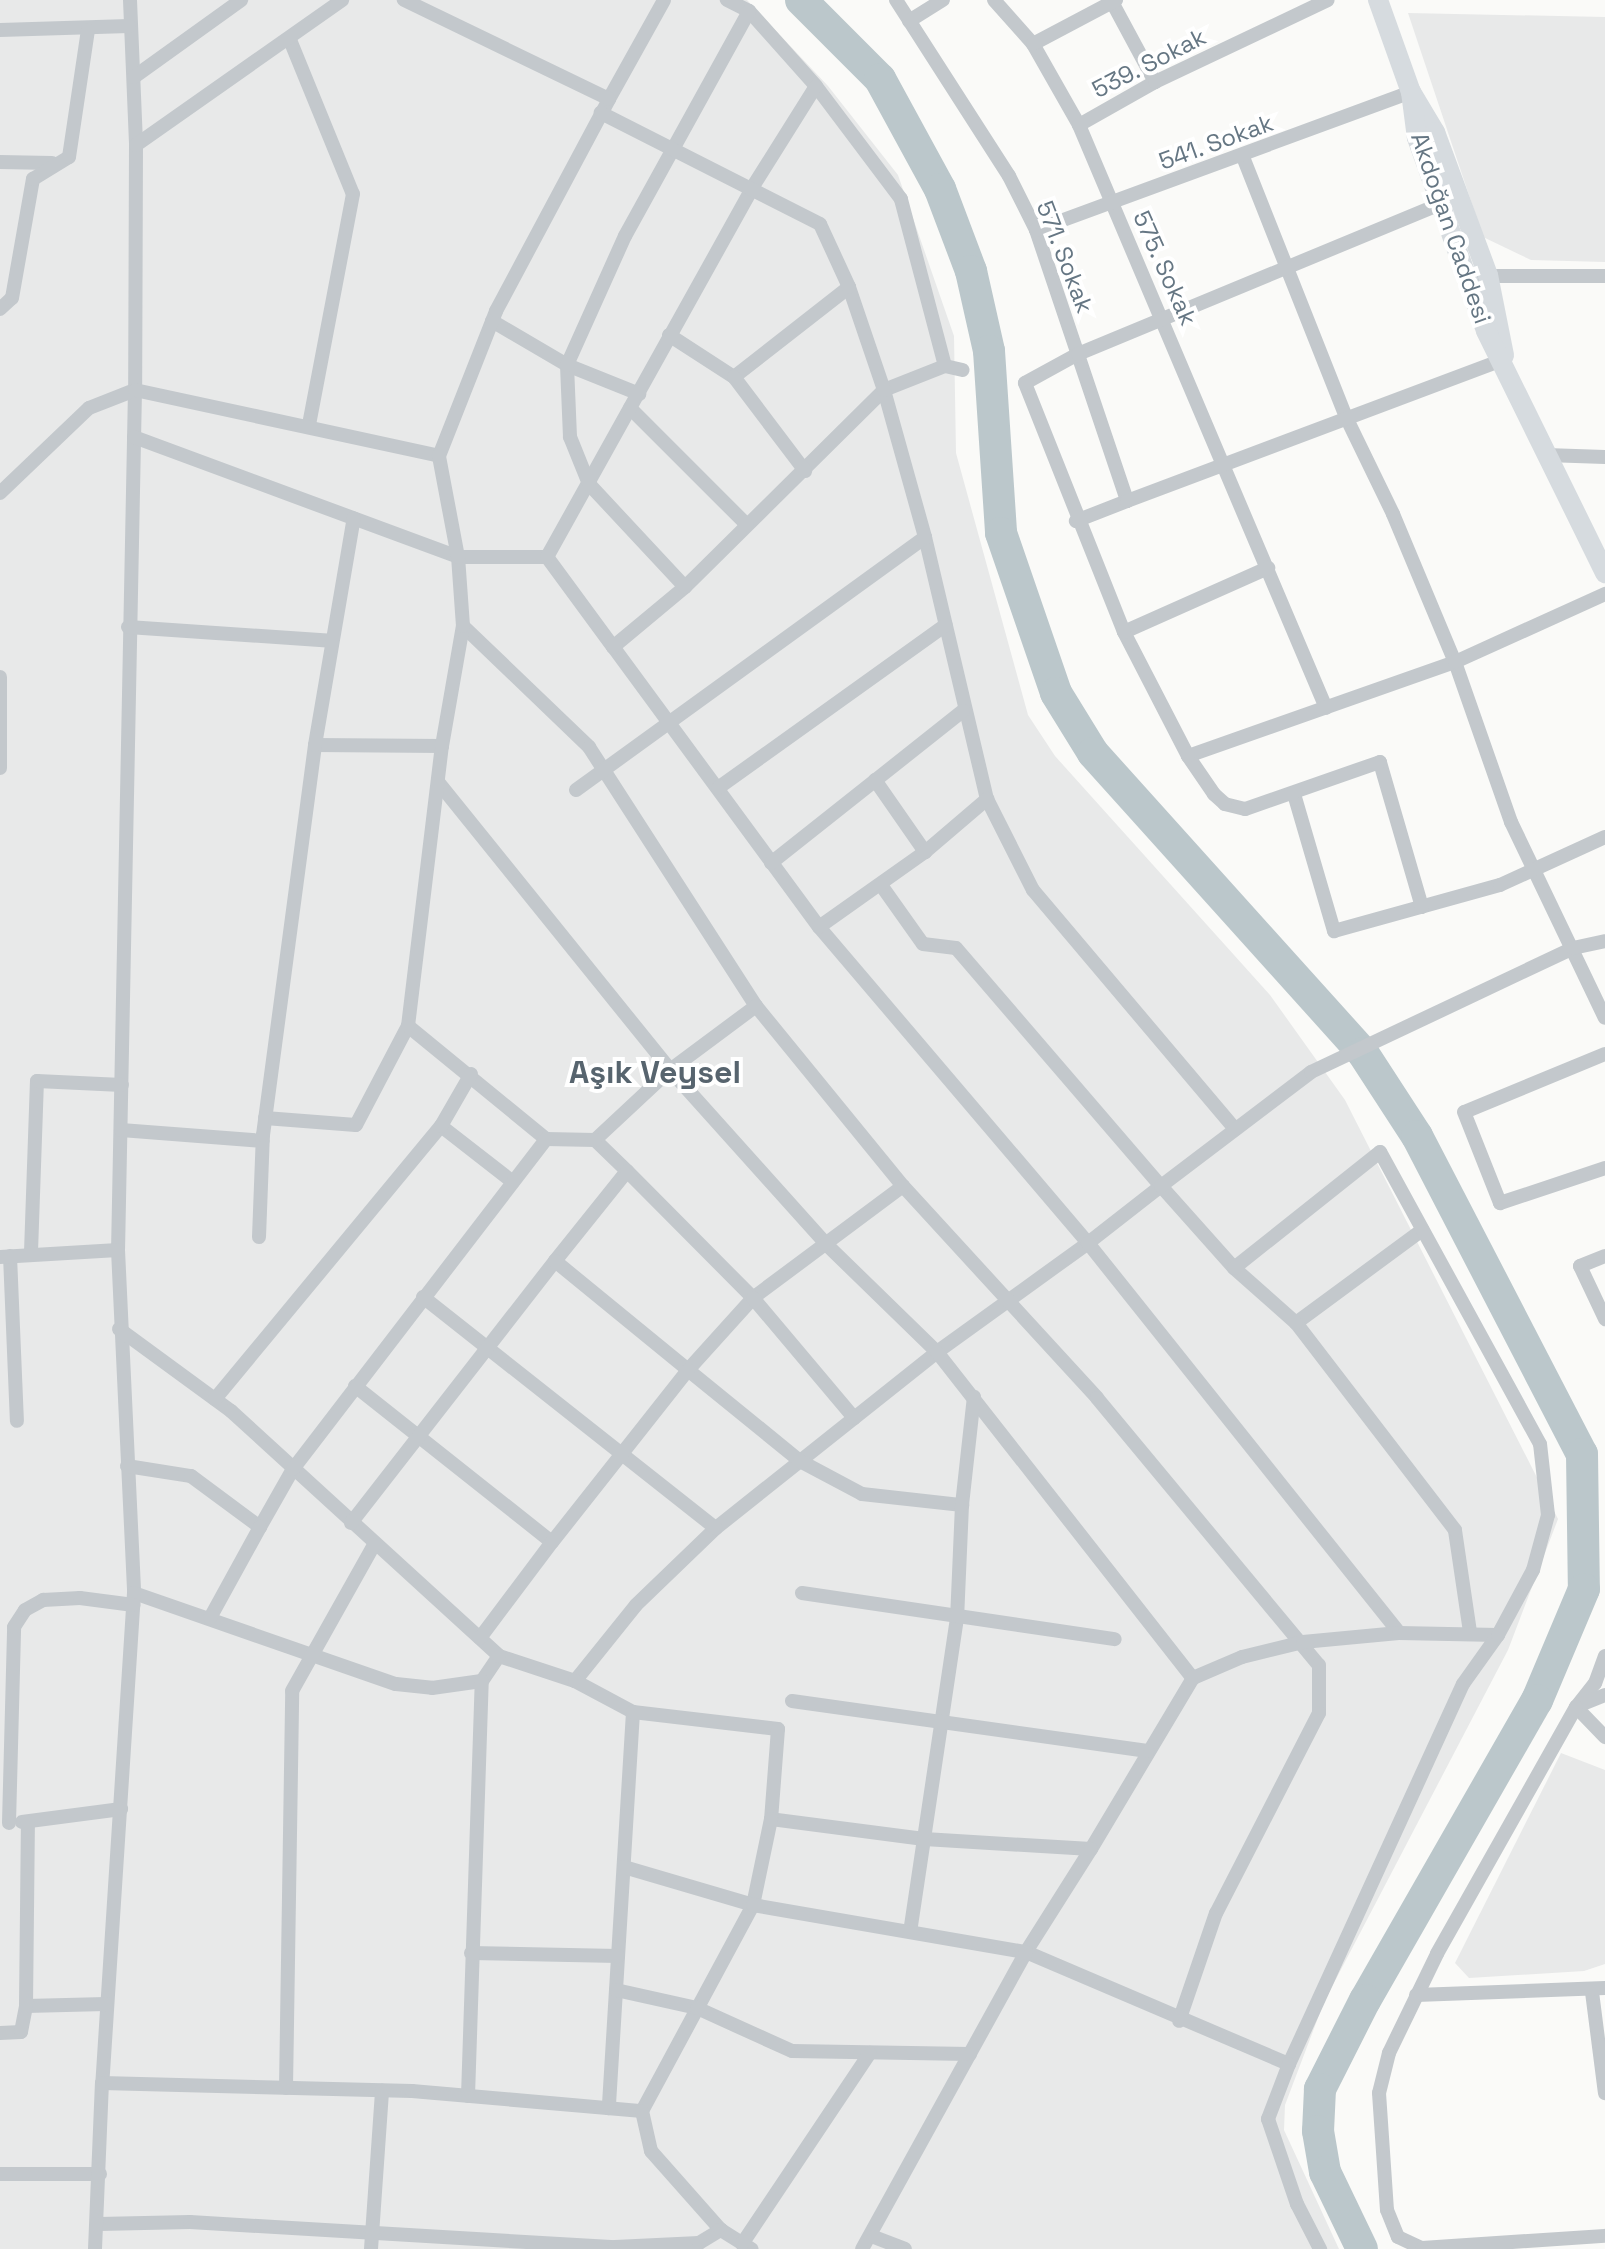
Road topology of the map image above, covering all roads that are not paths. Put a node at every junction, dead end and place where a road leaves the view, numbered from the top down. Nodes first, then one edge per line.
1 (130, 0) edge
2 (241, 0) edge
3 (342, 0) edge
4 (404, 0) edge
5 (664, 0) edge
6 (727, 0) edge
7 (896, 0) edge
8 (943, 0) edge
9 (994, 0) edge
10 (1328, 0) edge
11 (1378, 0) edge
12 (1114, 1) edge
13 (749, 11) junction
14 (909, 21) junction
15 (129, 26) junction
16 (0, 30) edge
17 (88, 30) junction
18 (290, 40) junction
19 (1033, 44) junction
20 (134, 77) junction
21 (1155, 82) junction
22 (816, 86) junction
23 (1411, 92) junction
24 (609, 99) junction
25 (601, 113) junction
26 (1079, 125) junction
27 (136, 145) junction
28 (672, 148) junction
29 (1243, 157) junction
30 (0, 162) edge
31 (52, 163) junction
32 (752, 188) junction
33 (1112, 202) junction
34 (1442, 203) junction
35 (1036, 230) junction
36 (1288, 268) junction
37 (1478, 276) junction
38 (1605, 276) edge
39 (849, 287) junction
40 (6, 298) edge
41 (0, 309) edge
42 (492, 321) junction
43 (1164, 321) junction
44 (669, 335) junction
45 (1078, 354) junction
46 (1504, 359) junction
47 (567, 365) junction
48 (945, 366) junction
49 (963, 370) dead end
50 (734, 377) junction
51 (135, 390) junction
52 (884, 390) junction
53 (639, 394) junction
54 (630, 408) junction
55 (1345, 415) junction
56 (309, 424) junction
57 (134, 437) junction
58 (1546, 455) junction
59 (439, 456) junction
60 (1605, 457) edge
61 (1225, 464) junction
62 (805, 471) junction
63 (589, 484) junction
64 (0, 493) edge
65 (1127, 501) junction
66 (354, 518) junction
67 (1076, 521) junction
68 (747, 525) junction
69 (925, 537) junction
70 (1605, 543) edge
71 (458, 557) junction
72 (547, 557) junction
73 (1268, 568) junction
74 (1605, 573) edge
75 (685, 587) junction
76 (1605, 594) edge
77 (946, 625) junction
78 (463, 626) junction
79 (128, 627) junction
80 (1124, 632) junction
81 (331, 641) junction
82 (613, 647) junction
83 (1455, 662) junction
84 (0, 677) edge
85 (1326, 708) junction
86 (963, 711) junction
87 (668, 722) junction
88 (315, 745) junction
89 (442, 746) junction
90 (1188, 756) junction
91 (0, 768) edge
92 (606, 770) junction
93 (875, 780) junction
94 (438, 782) junction
95 (718, 788) junction
96 (576, 790) dead end
97 (1294, 794) junction
98 (987, 799) junction
99 (1605, 837) edge
100 (925, 852) junction
101 (771, 863) junction
102 (1533, 868) junction
103 (881, 885) junction
104 (1422, 907) junction
105 (819, 927) junction
106 (1605, 941) edge
107 (1573, 948) junction
108 (756, 1006) junction
109 (1605, 1018) edge
110 (408, 1026) junction
111 (1605, 1054) edge
112 (670, 1070) junction
113 (471, 1074) junction
114 (122, 1085) junction
115 (265, 1118) junction
116 (441, 1126) junction
117 (1235, 1129) junction
118 (121, 1130) junction
119 (546, 1139) junction
120 (595, 1140) junction
121 (263, 1141) junction
122 (1605, 1168) edge
123 (627, 1171) junction
124 (513, 1182) junction
125 (903, 1186) junction
126 (1161, 1186) junction
127 (1422, 1230) junction
128 (259, 1237) dead end
129 (1088, 1243) junction
130 (827, 1245) junction
131 (118, 1250) junction
132 (31, 1252) junction
133 (5, 1256) edge
134 (1605, 1256) edge
135 (555, 1261) junction
136 (1234, 1268) junction
137 (423, 1297) junction
138 (753, 1298) junction
139 (1009, 1302) junction
140 (1605, 1319) edge
141 (1296, 1323) junction
142 (7, 1325) edge
143 (119, 1329) junction
144 (487, 1347) junction
145 (937, 1352) junction
146 (688, 1370) junction
147 (355, 1386) junction
148 (974, 1397) junction
149 (215, 1399) junction
150 (854, 1418) junction
151 (17, 1421) dead end
152 (418, 1436) junction
153 (621, 1453) junction
154 (800, 1461) junction
155 (127, 1466) junction
156 (293, 1469) junction
157 (962, 1505) junction
158 (351, 1523) junction
159 (260, 1527) junction
160 (716, 1528) junction
161 (552, 1542) junction
162 (374, 1545) junction
163 (802, 1593) dead end
164 (134, 1599) junction
165 (210, 1618) junction
166 (957, 1618) junction
167 (1470, 1632) junction
168 (1399, 1633) junction
169 (1498, 1635) junction
170 (480, 1638) junction
171 (1115, 1639) dead end
172 (1303, 1642) junction
173 (311, 1651) junction
174 (499, 1656) junction
175 (1605, 1656) edge
176 (1193, 1678) junction
177 (482, 1681) junction
178 (575, 1681) junction
179 (1605, 1695) edge
180 (792, 1701) dead end
181 (1576, 1707) junction
182 (633, 1712) junction
183 (939, 1719) junction
184 (1605, 1737) edge
185 (1148, 1751) junction
186 (121, 1809) junction
187 (771, 1819) junction
188 (28, 1822) junction
189 (5, 1823) edge
190 (924, 1839) junction
191 (1091, 1849) junction
192 (624, 1867) junction
193 (753, 1905) junction
194 (910, 1932) junction
195 (1026, 1952) junction
196 (471, 1953) junction
197 (618, 1956) junction
198 (616, 1990) junction
199 (1598, 1990) edge
200 (1416, 1995) junction
201 (106, 2004) junction
202 (26, 2006) junction
203 (697, 2008) junction
204 (1179, 2021) junction
205 (0, 2033) edge
206 (870, 2053) junction
207 (970, 2054) junction
208 (1289, 2064) junction
209 (102, 2083) junction
210 (286, 2088) junction
211 (382, 2090) junction
212 (1605, 2093) edge
213 (468, 2096) junction
214 (609, 2108) junction
215 (642, 2111) junction
216 (0, 2174) edge
217 (100, 2174) junction
218 (99, 2224) junction
219 (721, 2230) junction
220 (372, 2233) junction
221 (1605, 2236) edge
222 (874, 2237) junction
223 (746, 2246) edge
224 (95, 2249) edge
225 (371, 2249) edge
226 (862, 2249) edge
227 (905, 2249) edge
228 (1320, 2249) edge

1 - 15 street
2 - 20 street
3 - 18 street
4 - 24 street
5 - 24 street
6 - 13 street
7 - 14 street, 571. Sokak
8 - 14 street
9 - 19 street, 575. Sokak
10 - 21 street, 539. Sokak
11 - 23 main road, Akdoğan Caddesi
12 - 19 street
12 - 21 street
13 - 22 street
13 - 28 street
14 - 35 street, 571. Sokak
15 - 17 street
15 - 20 street
16 - 17 street
17 - 31 street
18 - 27 street
18 - 56 street
19 - 26 street, 575. Sokak
20 - 27 street
21 - 26 street, 539. Sokak
22 - 32 street
22 - 48 street
23 - 29 street, 541. Sokak
23 - 34 main road, Akdoğan Caddesi
23 - 37 main road, Akdoğan Caddesi
24 - 25 street
25 - 28 street
25 - 42 street
26 - 33 street, 575. Sokak
27 - 51 street
28 - 32 street
28 - 47 street
29 - 33 street, 541. Sokak
29 - 36 street
30 - 31 street
31 - 40 street
32 - 39 street
32 - 44 street
33 - 35 street, 541. Sokak
33 - 43 street, 575. Sokak
34 - 36 street
34 - 37 main road, Akdoğan Caddesi
35 - 45 street, 571. Sokak
36 - 43 street
36 - 55 street
37 - 38 street
37 - 46 main road, Akdoğan Caddesi
39 - 50 street
39 - 52 street
40 - 41 street
42 - 47 street
42 - 59 street
43 - 45 street
43 - 61 street, 575. Sokak
44 - 50 street
44 - 53 street
45 - 65 street, 571. Sokak
45 - 67 street
46 - 55 street
46 - 58 main road, Akdoğan Caddesi
47 - 53 street
47 - 63 street
48 - 49 street
48 - 52 street
50 - 62 street
51 - 56 street
51 - 57 street
51 - 64 street
52 - 62 street
52 - 69 street
53 - 54 street
54 - 63 street
54 - 68 street
55 - 61 street
55 - 83 street
56 - 59 street
57 - 66 street
57 - 79 street
58 - 60 street
58 - 70 main road, Akdoğan Caddesi
58 - 74 main road, Akdoğan Caddesi
59 - 71 street
61 - 65 street
61 - 73 street, 575. Sokak
62 - 68 street
63 - 72 street
63 - 75 street
65 - 67 street
66 - 71 street
66 - 81 street
67 - 80 street
68 - 75 street
69 - 77 street
69 - 87 street
71 - 72 street
71 - 78 street
72 - 82 street
73 - 80 street
73 - 85 street, 575. Sokak
75 - 82 street
76 - 83 street
77 - 86 street
77 - 95 street
78 - 89 street
78 - 92 street
79 - 81 street
79 - 114 street
80 - 90 street
81 - 88 street
82 - 87 street
83 - 85 street
83 - 102 street
84 - 91 street
85 - 90 street
86 - 93 street
86 - 98 street
87 - 92 street
87 - 95 street
88 - 89 street
88 - 115 street
89 - 94 street
90 - 97 street
92 - 96 street
92 - 108 street
93 - 100 street
93 - 101 street
94 - 110 street
94 - 112 street
95 - 101 street
97 - 104 street
97 - 104 street
98 - 100 street
98 - 117 street
99 - 102 street
100 - 103 street
101 - 105 street
102 - 104 street
102 - 107 street
103 - 105 street
103 - 126 street
105 - 129 street
106 - 107 street
107 - 109 street
107 - 117 street
108 - 112 street
108 - 125 street
110 - 113 street
110 - 115 street
111 - 122 street
112 - 120 street
112 - 130 street
113 - 116 street
113 - 119 street
114 - 118 street
114 - 132 street
115 - 121 street
116 - 124 street
116 - 149 street
117 - 126 street
118 - 121 street
118 - 131 street
119 - 120 street
119 - 124 street
120 - 123 street
121 - 128 street
123 - 135 street
123 - 138 street
124 - 137 street
125 - 130 street
125 - 139 street
126 - 129 street
126 - 136 street
127 - 136 street
127 - 141 street
127 - 169 street
129 - 139 street
129 - 168 street
130 - 138 street
130 - 145 street
131 - 132 street
131 - 143 street
132 - 133 street
133 - 142 street
134 - 140 street
135 - 144 street
135 - 146 street
136 - 141 street
137 - 144 street
137 - 147 street
138 - 146 street
138 - 150 street
139 - 145 street
139 - 172 street
141 - 167 street
142 - 151 street
143 - 149 street
143 - 155 street
144 - 152 street
144 - 153 street
145 - 148 street
145 - 150 street
146 - 153 street
146 - 154 street
147 - 152 street
147 - 156 street
148 - 157 street
148 - 176 street
149 - 156 street
150 - 154 street
152 - 158 street
152 - 161 street
153 - 160 street
153 - 161 street
154 - 157 street
154 - 160 street
155 - 159 street
155 - 164 street
156 - 158 street
156 - 159 street
157 - 166 street
158 - 162 street
159 - 165 street
160 - 178 street
161 - 170 street
162 - 170 street
162 - 173 street
163 - 166 street
164 - 165 street
164 - 186 street
164 - 189 street
165 - 173 street
166 - 171 street
166 - 183 street
167 - 168 street
167 - 169 street
168 - 172 street
169 - 208 street
170 - 174 street
172 - 176 street
172 - 204 street
173 - 177 street
173 - 210 street
174 - 177 street
174 - 178 street
175 - 181 street
176 - 185 street
177 - 196 street
178 - 182 street
179 - 181 street
180 - 183 street
181 - 184 street
181 - 200 street
182 - 187 street
182 - 192 street
183 - 185 street
183 - 190 street
185 - 191 street
186 - 188 street
186 - 201 street
187 - 190 street
187 - 193 street
188 - 189 street
188 - 202 street
190 - 191 street
190 - 194 street
191 - 195 street
192 - 193 street
192 - 197 street
193 - 194 street
193 - 203 street
194 - 195 street
195 - 204 street
195 - 207 street
196 - 197 street
196 - 213 street
197 - 198 street
198 - 203 street
198 - 214 street
199 - 200 street
199 - 212 street
200 - 221 street
201 - 202 street
201 - 209 street
202 - 205 street
203 - 206 street
203 - 215 street
204 - 208 street
206 - 207 street
206 - 223 street
207 - 222 street
208 - 228 street
209 - 210 street
209 - 217 street
210 - 211 street
211 - 213 street
211 - 220 street
213 - 214 street
214 - 215 street
215 - 219 street
216 - 217 street
217 - 218 street
218 - 220 street
218 - 224 street
219 - 220 street
219 - 223 street
220 - 225 street
222 - 226 street
222 - 227 street

